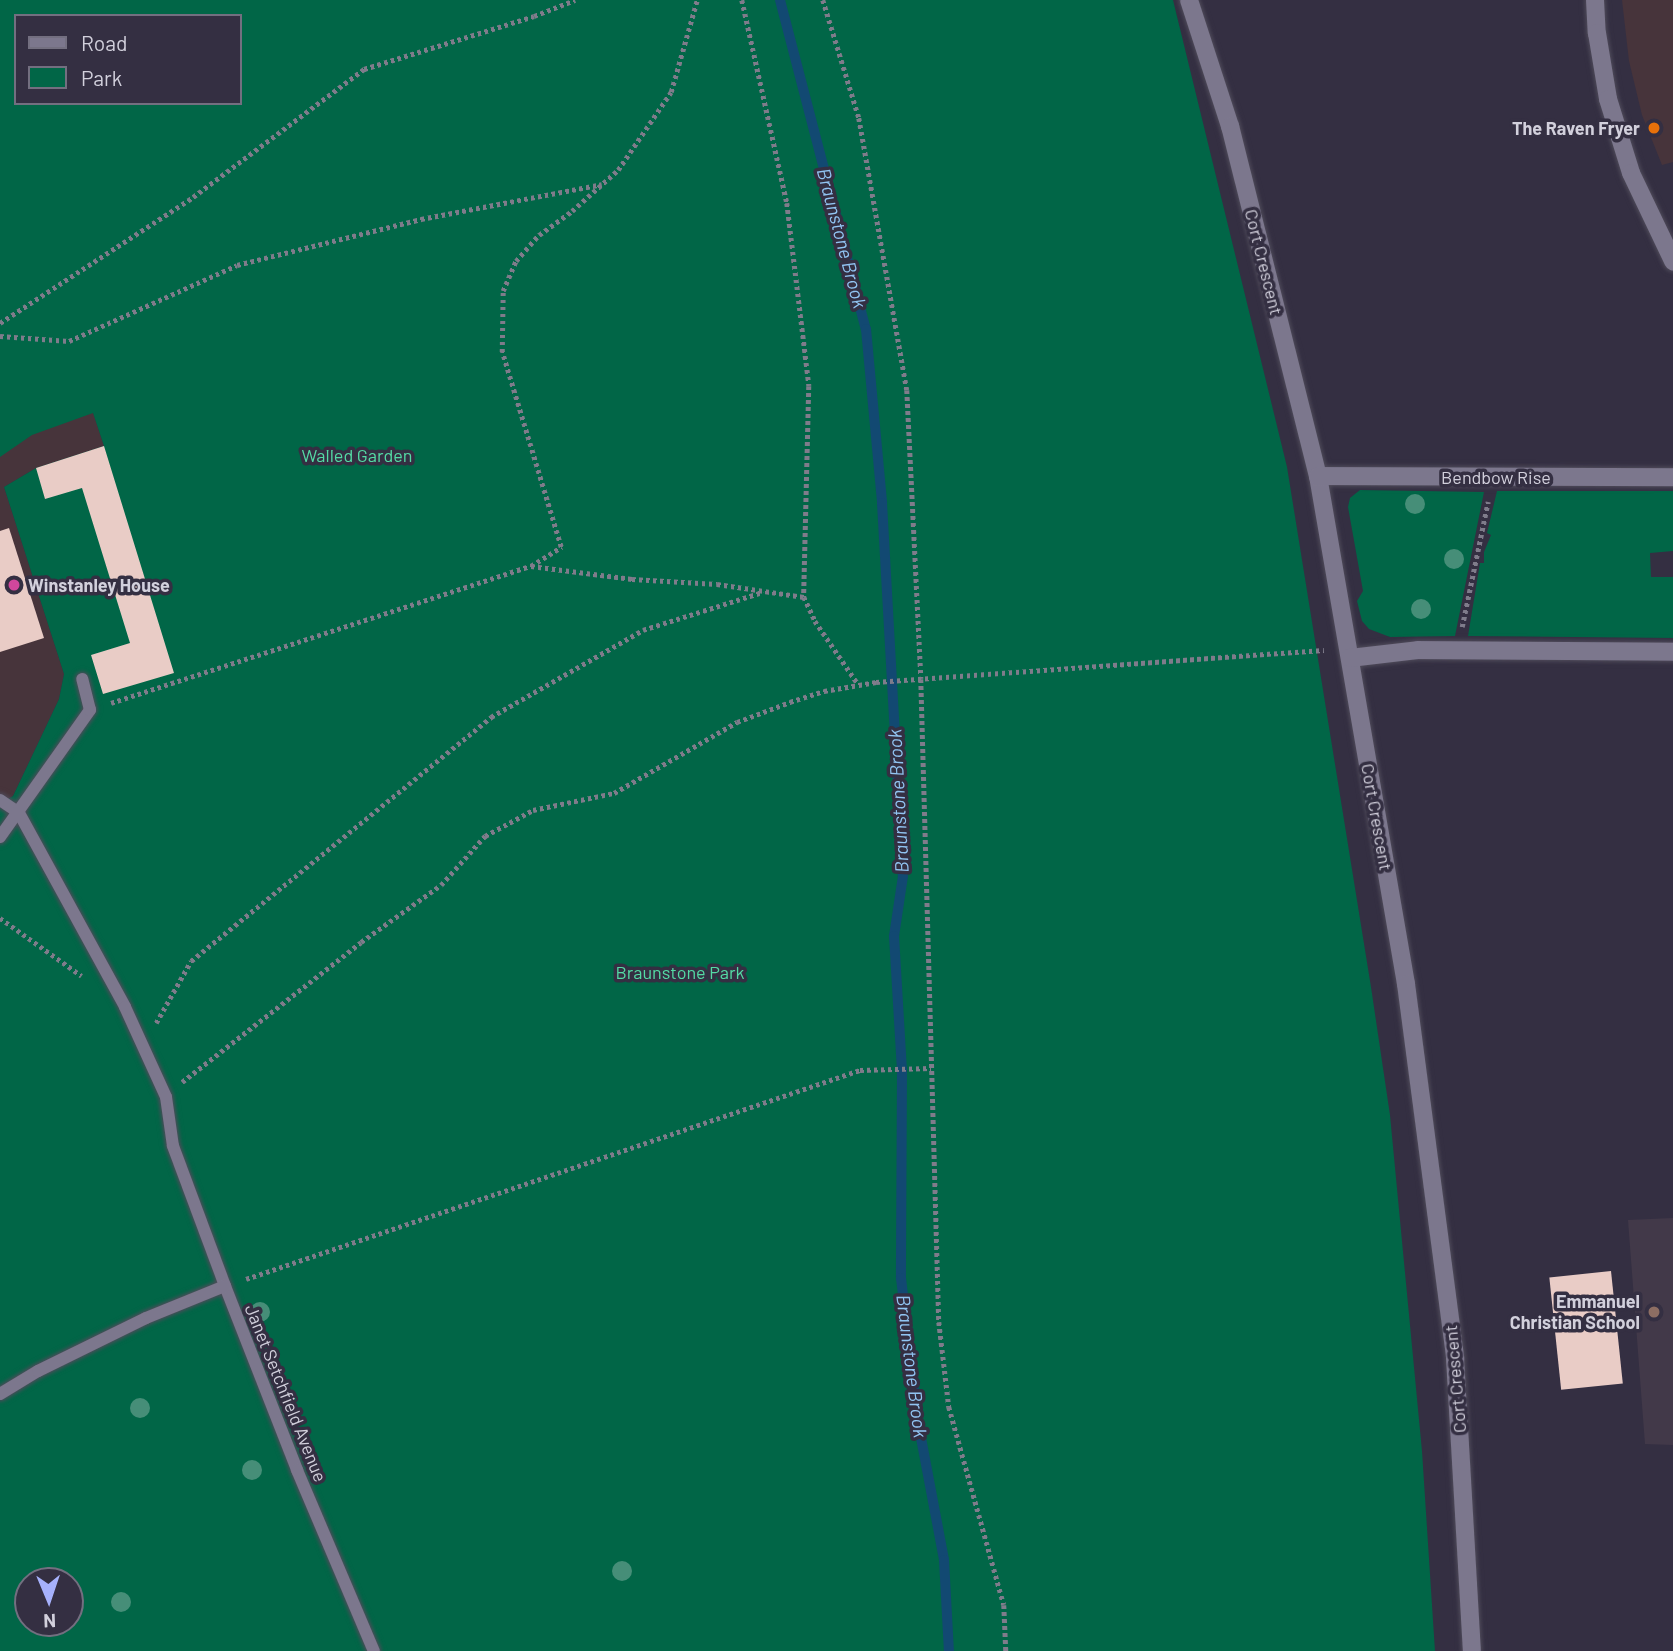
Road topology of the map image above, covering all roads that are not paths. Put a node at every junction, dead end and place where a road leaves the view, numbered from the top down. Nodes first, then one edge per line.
1 (1189, 0) edge
2 (1595, 0) edge
3 (1673, 261) edge
4 (1318, 476) junction
5 (1673, 477) edge
6 (1673, 652) edge
7 (1350, 658) junction
8 (82, 679) dead end
9 (0, 800) edge
10 (19, 813) junction
11 (0, 837) edge
12 (225, 1286) junction
13 (0, 1395) edge
14 (374, 1651) edge
15 (1472, 1651) edge

1 - 4 street, Cort Crescent
2 - 3 street
4 - 5 street, Bendbow Rise
4 - 7 street, Cort Crescent
6 - 7 street
7 - 15 street, Cort Crescent
8 - 10 lane
9 - 10 lane
10 - 11 lane
10 - 12 lane, Janet Setchfield Avenue
12 - 13 lane
12 - 14 lane, Janet Setchfield Avenue

